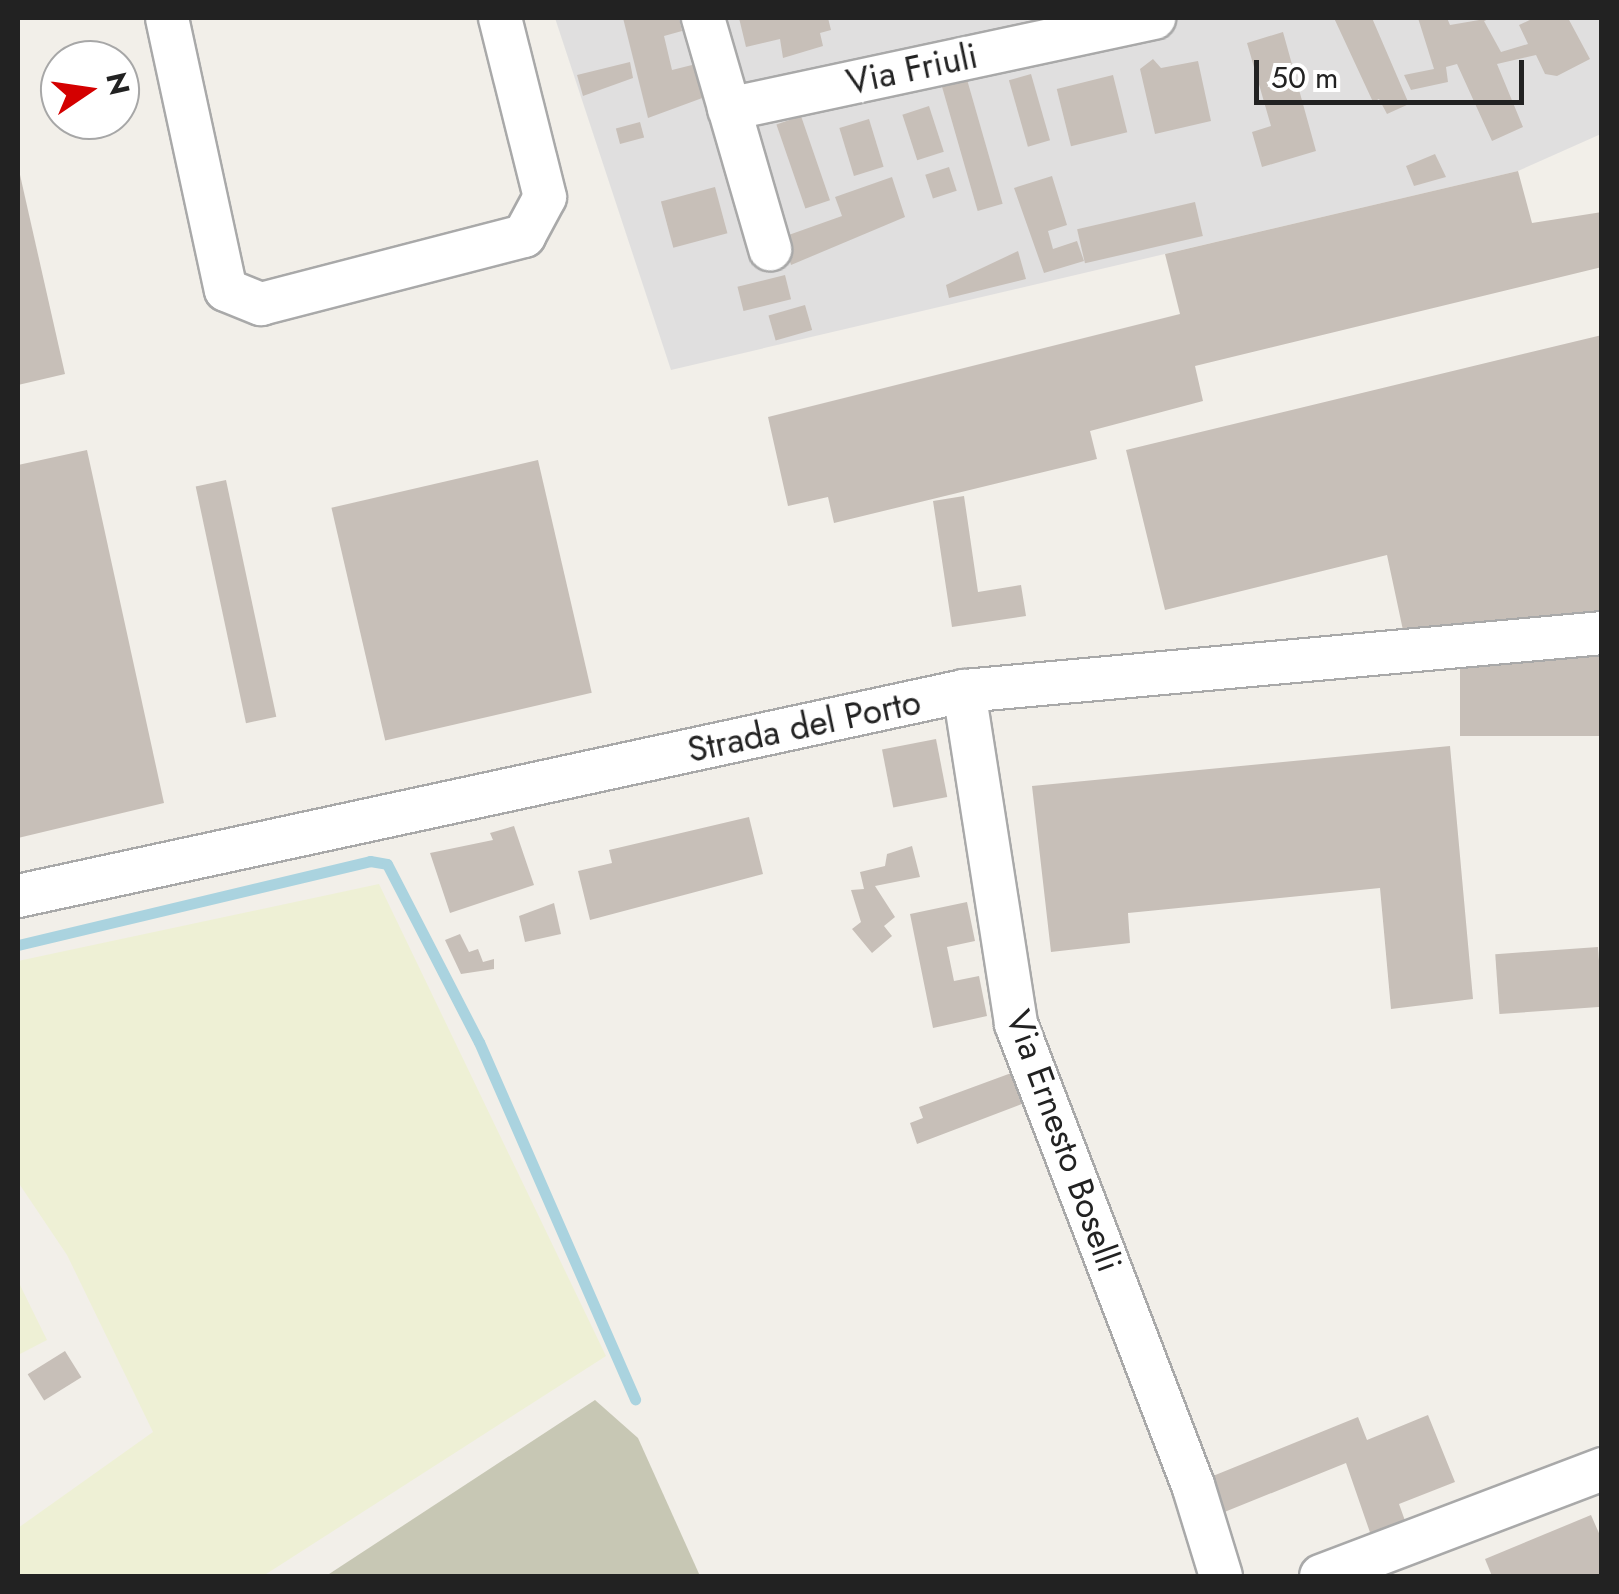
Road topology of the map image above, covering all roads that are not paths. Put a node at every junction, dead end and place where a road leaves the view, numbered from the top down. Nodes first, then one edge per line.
1 (166, 18) edge
2 (500, 18) edge
3 (703, 18) edge
4 (1154, 18) edge
5 (729, 108) junction
6 (770, 250) dead end
7 (1602, 632) edge
8 (964, 691) junction
9 (18, 896) edge
10 (1602, 1469) edge
11 (1221, 1576) edge
12 (1321, 1576) edge

1 - 2 street
3 - 5 street
4 - 5 street, Via Friuli
5 - 6 street
7 - 8 street, Strada del Porto
8 - 9 street, Strada del Porto
8 - 11 street, Via Ernesto Boselli
10 - 12 street

